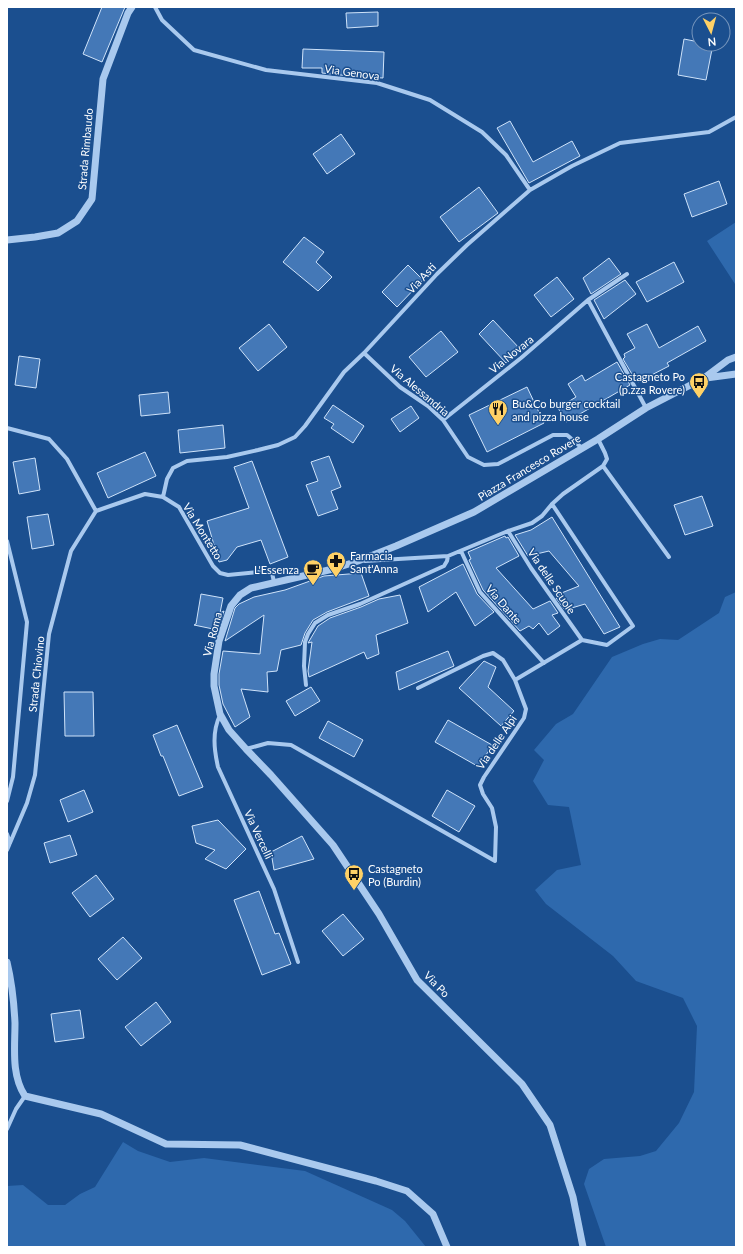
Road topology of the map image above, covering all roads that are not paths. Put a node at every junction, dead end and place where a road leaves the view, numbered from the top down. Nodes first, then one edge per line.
1 (132, 7) edge
2 (155, 7) edge
3 (736, 117) edge
4 (530, 190) junction
5 (7, 240) edge
6 (627, 274) dead end
7 (588, 300) junction
8 (364, 353) junction
9 (736, 357) edge
10 (736, 374) edge
11 (704, 378) junction
12 (646, 408) junction
13 (443, 420) junction
14 (7, 428) edge
15 (598, 439) junction
16 (582, 448) junction
17 (602, 466) junction
18 (163, 498) junction
19 (552, 504) junction
20 (96, 510) junction
21 (508, 531) junction
22 (7, 541) edge
23 (461, 551) junction
24 (448, 556) junction
25 (669, 557) dead end
26 (358, 561) junction
27 (274, 582) junction
28 (582, 640) junction
29 (544, 663) junction
30 (515, 680) junction
31 (306, 685) dead end
32 (418, 688) dead end
33 (220, 714) junction
34 (229, 730) joint
35 (246, 750) junction
36 (7, 801) edge
37 (7, 834) edge
38 (10, 843) junction
39 (7, 850) edge
40 (7, 962) edge
41 (298, 962) dead end
42 (25, 1096) junction
43 (7, 1129) edge
44 (447, 1247) edge
45 (583, 1247) edge

1 - 5 street, Strada Rimbaudo
2 - 4 street, Via Genova
3 - 4 street, Via Asti
4 - 8 street, Via Asti
6 - 7 street, Via Novara
7 - 12 street
7 - 13 street, Via Novara
8 - 13 street, Via Alessandria
8 - 18 street, Via Asti
9 - 11 street, Piazza Francesco Rovere
10 - 11 street, Piazza Francesco Rovere
11 - 12 street, Piazza Francesco Rovere
12 - 15 street, Piazza Francesco Rovere
13 - 16 street, Via Alessandria
14 - 20 street
15 - 16 street, Piazza Francesco Rovere
15 - 17 street
16 - 26 street, Piazza Francesco Rovere
17 - 19 street
17 - 25 street
18 - 20 street, Via Montetto
18 - 27 street, Via Montetto
19 - 21 street
19 - 28 street
20 - 38 street, Strada Chiovino
21 - 23 street
21 - 28 street, Via delle Scuole
22 - 36 street, Strada Chiovino
23 - 24 street
23 - 29 street, Via Dante
24 - 26 street
24 - 31 street
26 - 27 street, Via Roma
27 - 33 street, Via Roma
28 - 29 street
29 - 30 street
30 - 32 street
30 - 35 street, Via delle Alpi
33 - 34 street, Via Roma
33 - 41 street, Via Vercelli
34 - 35 street, Via Po
35 - 45 street, Via Po
37 - 38 street
38 - 39 street, Strada Chiovino
40 - 42 street
42 - 43 street
42 - 44 street

